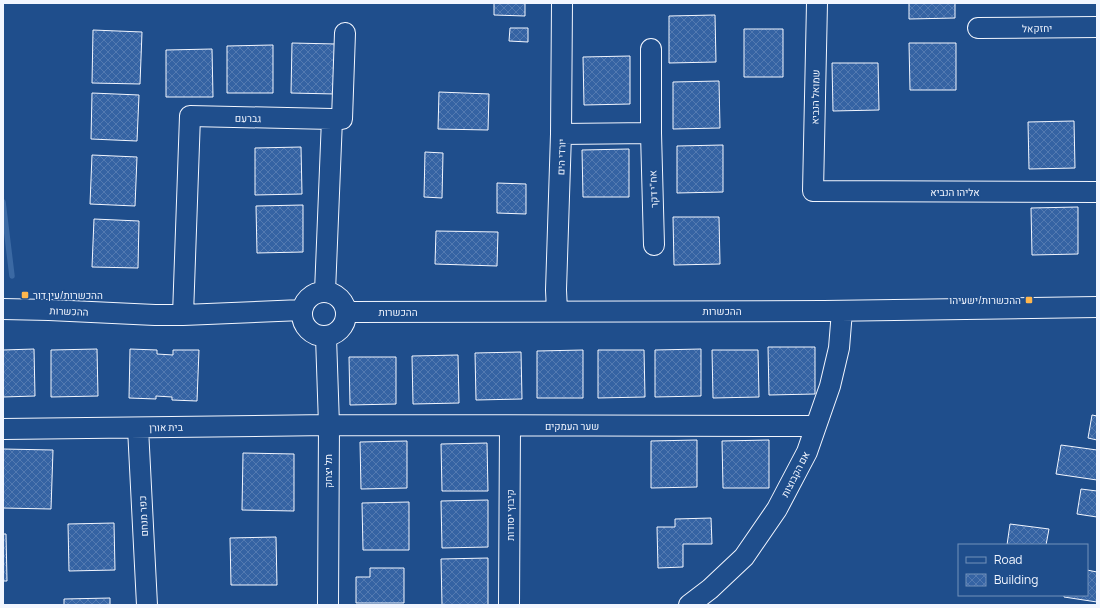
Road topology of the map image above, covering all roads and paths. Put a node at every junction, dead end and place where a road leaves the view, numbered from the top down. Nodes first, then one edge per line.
1 (562, 3) edge
2 (817, 3) edge
3 (1097, 27) edge
4 (978, 28) dead end
5 (345, 33) dead end
6 (651, 49) dead end
7 (332, 119) junction
8 (651, 133) junction
9 (561, 134) junction
10 (813, 191) joint
11 (1097, 192) edge
12 (654, 245) dead end
13 (324, 292) junction
14 (1097, 307) edge
15 (3, 309) edge
16 (302, 310) junction
17 (557, 311) junction
18 (842, 311) junction
19 (346, 312) junction
20 (183, 315) junction
21 (326, 337) junction
22 (328, 425) junction
23 (510, 426) junction
24 (816, 426) junction
25 (138, 428) junction
26 (3, 429) edge
27 (147, 605) edge
28 (328, 605) edge
29 (509, 605) edge
30 (689, 605) edge

1 - 9 street, יורדי הים
2 - 10 street, שמואל הנביא
3 - 4 street, יחזקאל
5 - 7 street
6 - 8 street, אח"י דקר
7 - 13 street
7 - 20 street, גברעם
8 - 9 street
8 - 12 street, אח"י דקר
9 - 17 street, יורדי הים
10 - 11 street, אליהו הנביא
13 - 16 street
13 - 19 street
14 - 18 street, ההכשרות
15 - 20 street, ההכשרות
16 - 20 street, ההכשרות
16 - 21 street
17 - 18 street, ההכשרות
17 - 19 street, ההכשרות
18 - 24 street, אם הקבוצות
19 - 21 street
21 - 22 street, תל יצחק
22 - 23 street, שער העמקים
22 - 25 street, בית אורן
22 - 28 street, תל יצחק
23 - 24 street, שער העמקים
23 - 29 street, קיבוץ יסודות
24 - 30 street, אם הקבוצות
25 - 26 street, בית אורן
25 - 27 street, כפר מנחם

